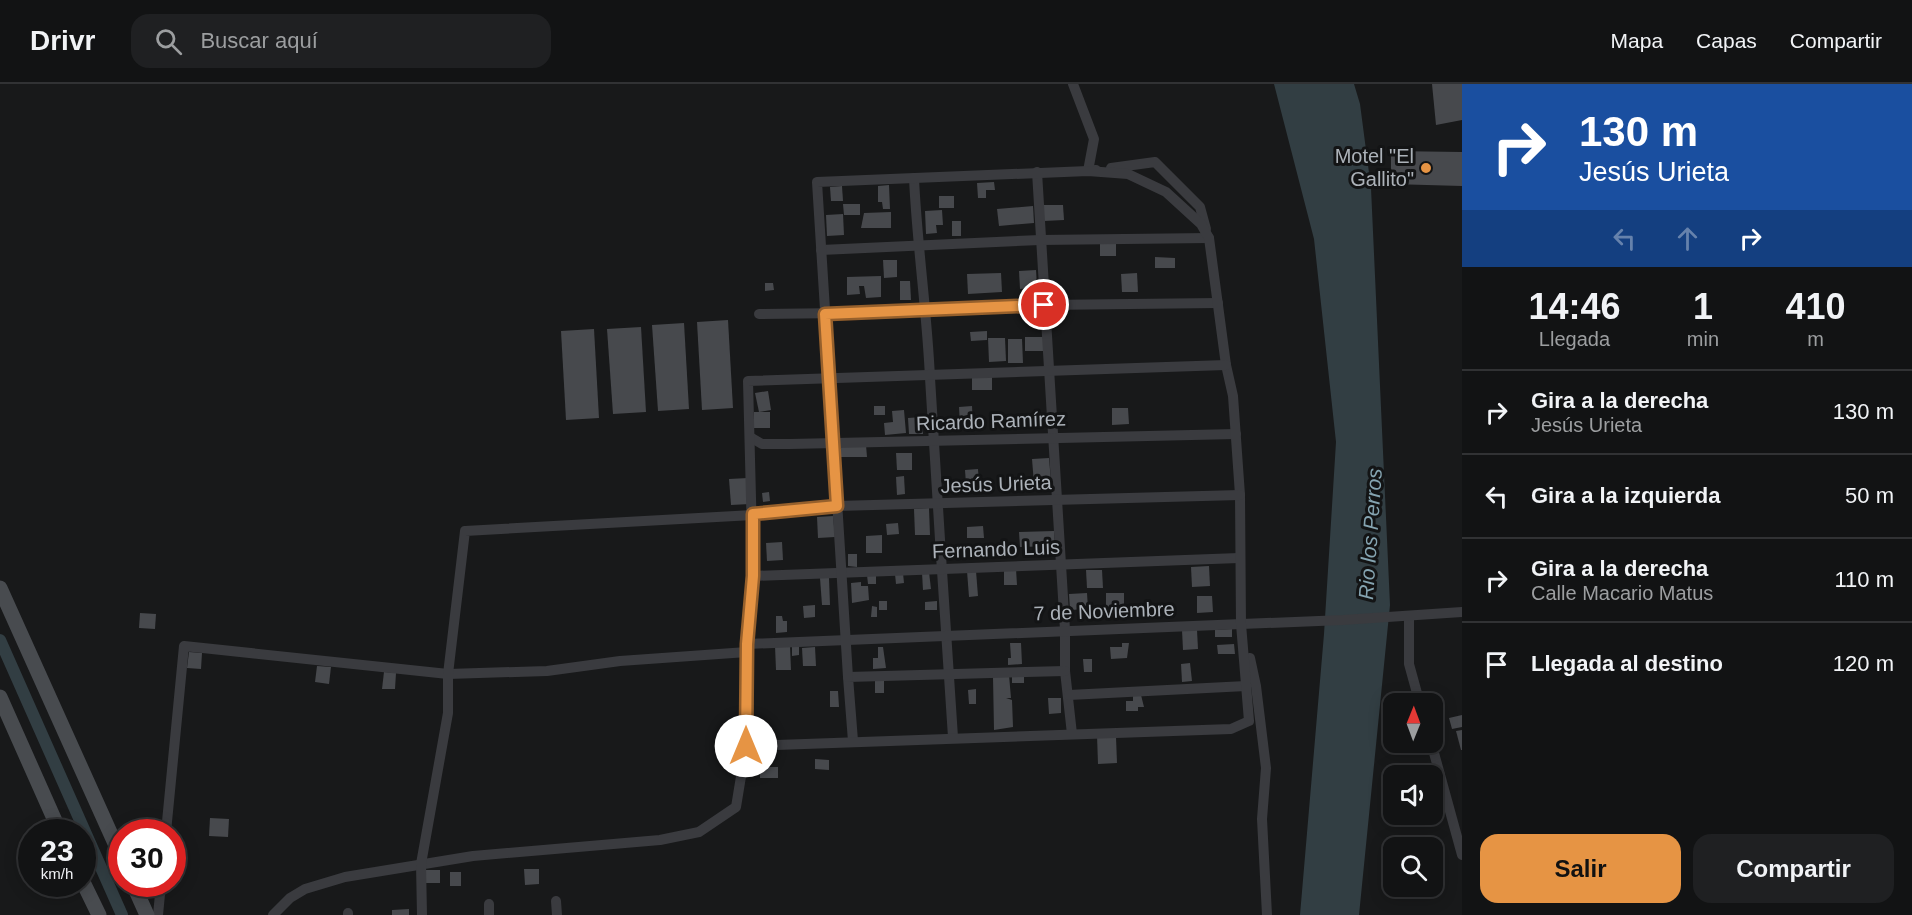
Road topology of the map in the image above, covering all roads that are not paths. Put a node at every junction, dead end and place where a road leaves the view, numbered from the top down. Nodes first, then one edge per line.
1 (1073, 84) edge
2 (1088, 171) junction
3 (1037, 172) junction
4 (914, 178) junction
5 (1209, 238) junction
6 (1040, 240) junction
7 (917, 246) junction
8 (821, 250) junction
9 (1218, 303) junction
10 (1044, 305) junction
11 (924, 312) junction
12 (759, 314) dead end
13 (825, 314) junction
14 (1226, 365) junction
15 (1050, 372) junction
16 (930, 376) junction
17 (829, 378) junction
18 (1236, 434) junction
19 (750, 437) junction
20 (1053, 437) junction
21 (933, 442) junction
22 (833, 443) junction
23 (1240, 495) junction
24 (1055, 499) junction
25 (936, 504) junction
26 (837, 506) junction
27 (753, 514) junction
28 (1239, 558) junction
29 (1061, 566) junction
30 (940, 569) junction
31 (842, 573) junction
32 (753, 576) junction
33 (0, 588) edge
34 (1462, 612) edge
35 (1413, 616) junction
36 (1241, 624) junction
37 (1065, 630) junction
38 (945, 636) junction
39 (846, 639) junction
40 (747, 648) junction
41 (1065, 671) junction
42 (448, 674) junction
43 (948, 675) junction
44 (848, 677) junction
45 (1246, 686) junction
46 (1417, 693) edge
47 (1069, 695) junction
48 (0, 697) edge
49 (1072, 734) junction
50 (952, 737) junction
51 (853, 741) junction
52 (746, 746) junction
53 (1434, 753) edge
54 (54, 819) edge
55 (167, 819) edge
56 (108, 828) edge
57 (1462, 855) edge
58 (422, 864) junction
59 (90, 897) edge
60 (138, 897) edge
61 (160, 897) edge
62 (556, 901) dead end
63 (99, 915) edge
64 (147, 915) edge
65 (158, 915) edge
66 (273, 915) edge
67 (422, 915) edge
68 (557, 915) edge
69 (1267, 915) edge

1 - 2 street
2 - 3 street
2 - 5 street
2 - 5 street
3 - 4 street
3 - 6 street
4 - 7 street
4 - 8 street
5 - 6 street
5 - 9 street
6 - 7 street
6 - 10 street
7 - 8 street
7 - 11 street
8 - 13 street
9 - 10 street
9 - 14 street
10 - 11 street
10 - 15 street
11 - 13 street
11 - 16 street
12 - 13 street
13 - 17 street
14 - 15 street
14 - 18 street
15 - 16 street
15 - 20 street
16 - 17 street
16 - 21 street
17 - 19 street
17 - 22 street
18 - 20 street, Ricardo Ramírez
18 - 23 street
19 - 22 street, Ricardo Ramírez
19 - 27 street
20 - 21 street, Ricardo Ramírez
20 - 24 street
21 - 22 street, Ricardo Ramírez
21 - 25 street
22 - 26 street
23 - 24 street, Jesús Urieta
23 - 28 street
24 - 25 street, Jesús Urieta
24 - 29 street
25 - 26 street, Jesús Urieta
25 - 30 street
26 - 27 street, Jesús Urieta
26 - 31 street
27 - 32 street
27 - 42 street, Jesús Urieta
28 - 29 street, Fernando Luis
28 - 36 street
29 - 30 street, Fernando Luis
29 - 37 street
30 - 31 street, Fernando Luis
30 - 38 street
31 - 32 street, Fernando Luis
31 - 39 street
32 - 40 street
33 - 56 street
34 - 35 street, 7 de Noviembre
35 - 36 street, 7 de Noviembre
35 - 46 street
36 - 37 street, 7 de Noviembre
36 - 45 street
36 - 69 street
37 - 38 street, 7 de Noviembre
37 - 41 street
38 - 39 street, 7 de Noviembre
38 - 43 street
39 - 40 street, 7 de Noviembre
39 - 44 street
40 - 42 street, 7 de Noviembre
40 - 52 street
41 - 43 street
41 - 47 street
42 - 55 street, 7 de Noviembre
42 - 58 street
43 - 44 street
43 - 50 street
44 - 51 street
45 - 47 street
45 - 49 street
47 - 49 street
48 - 54 street
49 - 50 street
50 - 51 street
51 - 52 street
52 - 58 street
53 - 57 street
58 - 66 street
58 - 67 street
59 - 63 street
60 - 64 street
61 - 65 street
62 - 68 street

